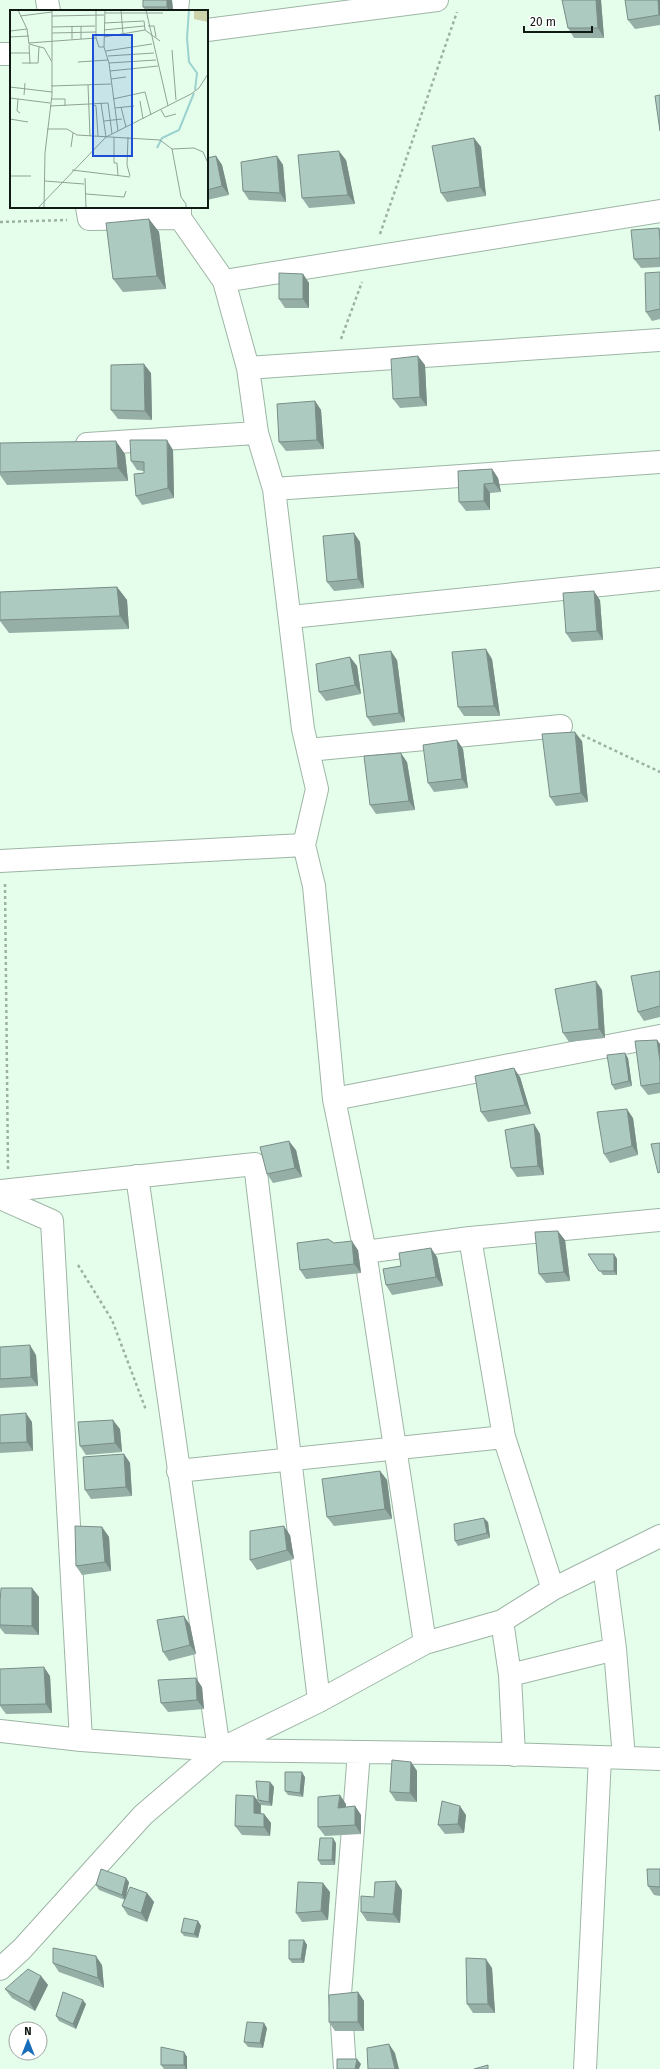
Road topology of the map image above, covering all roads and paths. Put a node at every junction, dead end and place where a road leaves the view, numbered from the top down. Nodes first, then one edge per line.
1 (47, 0) edge
2 (178, 0) edge
3 (437, 0) edge
4 (459, 7) dead end
5 (48, 10) edge
6 (177, 10) edge
7 (208, 30) edge
8 (660, 211) edge
9 (180, 212) edge
10 (88, 213) edge
11 (0, 222) edge
12 (371, 258) junction
13 (224, 281) junction
14 (660, 340) edge
15 (332, 362) junction
16 (248, 368) junction
17 (257, 433) junction
18 (70, 445) edge
19 (660, 462) edge
20 (274, 489) junction
21 (660, 579) edge
22 (291, 616) junction
23 (561, 726) joint
24 (308, 750) junction
25 (660, 772) edge
26 (304, 845) junction
27 (2, 861) edge
28 (660, 1036) edge
29 (334, 1099) junction
30 (137, 1176) junction
31 (3, 1193) edge
32 (660, 1220) edge
33 (470, 1238) junction
34 (365, 1252) junction
35 (76, 1261) dead end
36 (148, 1414) dead end
37 (504, 1438) junction
38 (396, 1448) junction
39 (290, 1460) junction
40 (178, 1471) junction
41 (660, 1536) edge
42 (604, 1565) junction
43 (554, 1589) junction
44 (502, 1621) junction
45 (425, 1644) junction
46 (615, 1649) junction
47 (510, 1675) junction
48 (320, 1700) junction
49 (0, 1731) edge
50 (81, 1740) junction
51 (219, 1750) junction
52 (359, 1752) junction
53 (514, 1755) junction
54 (600, 1757) junction
55 (624, 1758) junction
56 (660, 1760) edge
57 (0, 1969) edge
58 (345, 2069) edge
59 (585, 2069) edge

1 - 5 street
2 - 6 street
3 - 7 street
4 - 12 path
8 - 12 street
9 - 10 street
9 - 13 street
10 - 11 path
12 - 13 street
12 - 15 path
13 - 16 street
14 - 15 street
15 - 16 street
16 - 17 street
17 - 18 street
17 - 20 street
19 - 20 street
20 - 22 street
21 - 22 street
22 - 24 street
23 - 24 street
23 - 25 path
24 - 26 street
26 - 27 street
26 - 29 street
27 - 31 path
28 - 29 street
29 - 34 street
30 - 31 street
30 - 39 street
30 - 40 street
31 - 50 street
32 - 33 street
33 - 34 street
33 - 37 street
34 - 38 street
35 - 36 path
37 - 38 street
37 - 43 street
38 - 39 street
38 - 45 street
39 - 40 street
39 - 48 street
40 - 51 street
41 - 42 street
42 - 43 street
42 - 46 street
43 - 44 street
44 - 45 street
44 - 47 street
45 - 48 street
46 - 47 street
46 - 55 street
47 - 53 street
48 - 51 street
49 - 50 street
50 - 51 street
51 - 52 street
51 - 57 street
52 - 53 street
52 - 58 street
53 - 54 street
54 - 55 street
54 - 59 street
55 - 56 street

